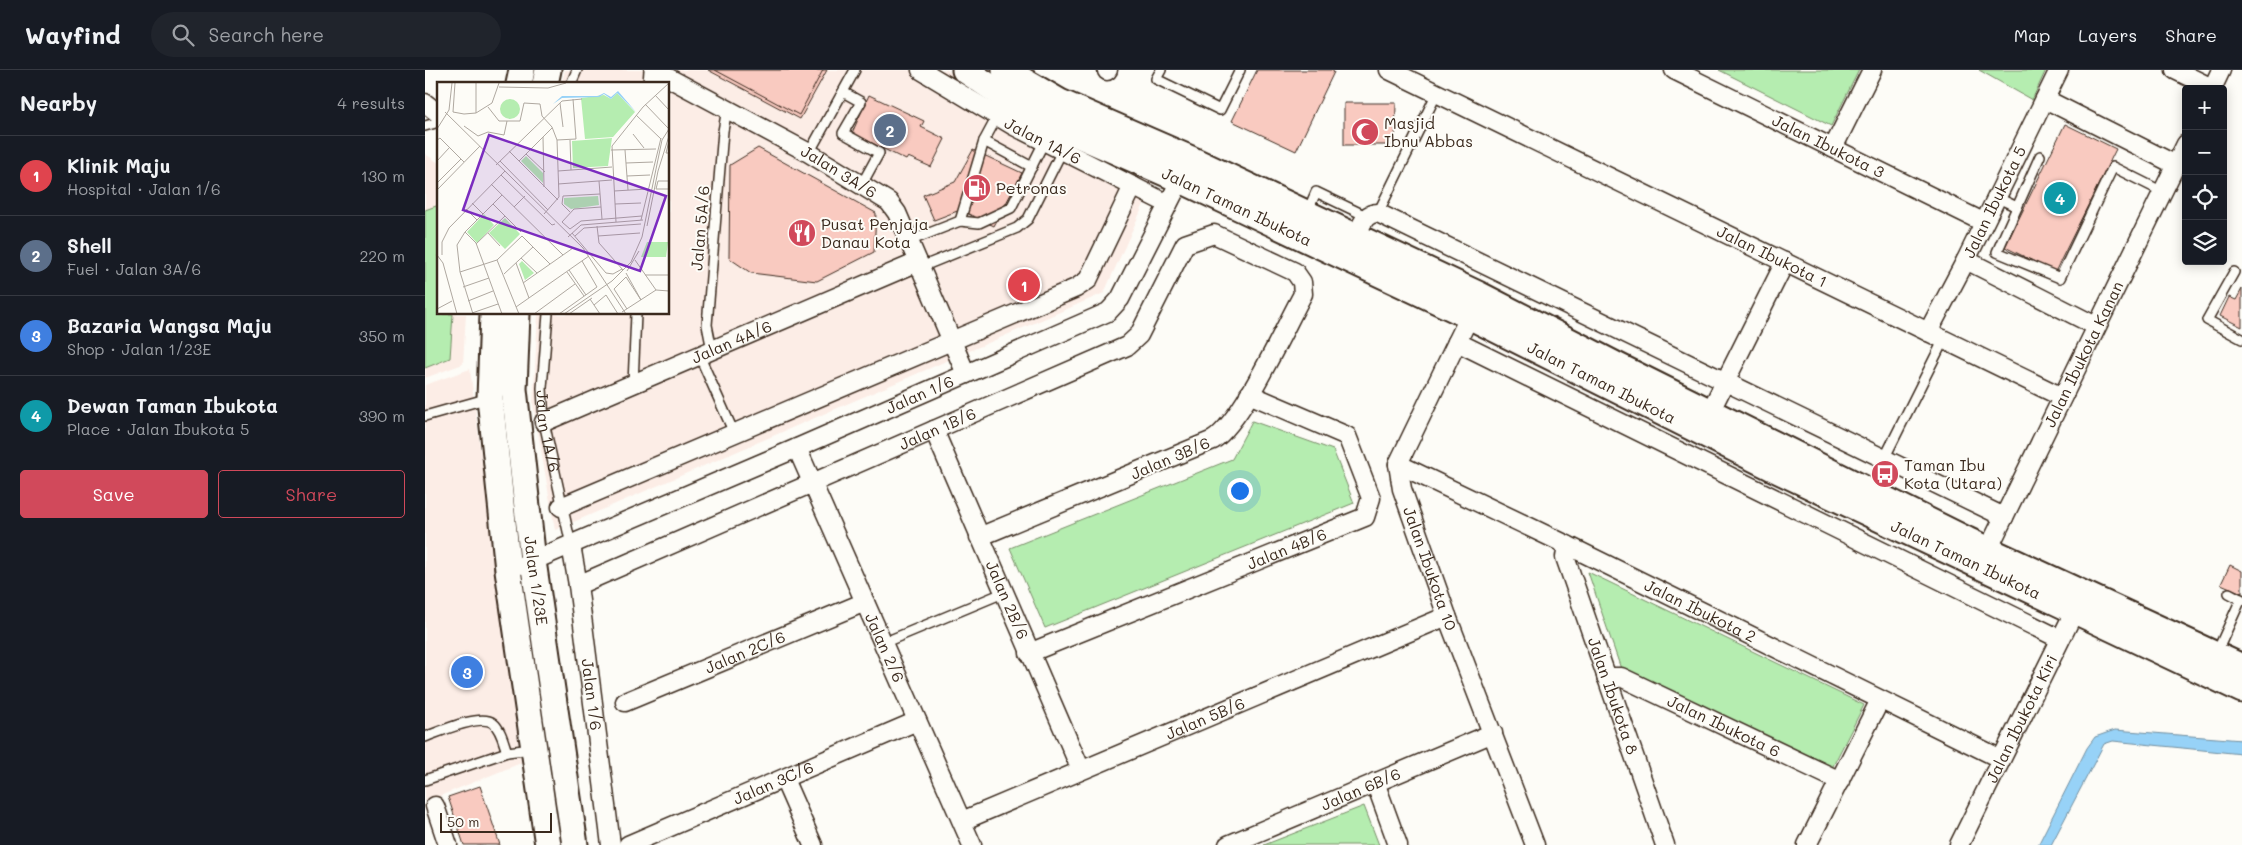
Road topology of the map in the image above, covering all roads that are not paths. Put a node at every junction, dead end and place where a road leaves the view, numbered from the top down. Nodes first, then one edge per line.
1 (577, 70) edge
2 (654, 70) edge
3 (855, 70) edge
4 (921, 70) edge
5 (965, 70) edge
6 (1005, 70) edge
7 (1161, 70) edge
8 (1240, 70) edge
9 (1389, 70) edge
10 (1674, 70) edge
11 (1872, 70) edge
12 (2059, 70) edge
13 (2175, 70) edge
14 (2221, 70) edge
15 (572, 82) edge
16 (2206, 85) edge
17 (2214, 85) edge
18 (843, 92) junction
19 (1437, 93) junction
20 (2045, 99) junction
21 (425, 103) edge
22 (727, 109) junction
23 (437, 112) edge
24 (998, 115) junction
25 (984, 141) junction
26 (1044, 142) junction
27 (1833, 148) junction
28 (1062, 151) junction
29 (2182, 152) edge
30 (809, 153) junction
31 (2040, 156) dead end
32 (2176, 165) junction
33 (1031, 167) junction
34 (1186, 169) junction
35 (862, 184) junction
36 (1133, 186) junction
37 (2163, 192) junction
38 (1996, 197) junction
39 (1168, 204) junction
40 (2017, 206) junction
41 (961, 221) junction
42 (1367, 222) junction
43 (1983, 222) junction
44 (909, 241) junction
45 (1247, 248) joint
46 (1966, 260) junction
47 (1785, 262) junction
48 (919, 264) junction
49 (2234, 272) dead end
50 (1475, 305) junction
51 (493, 315) edge
52 (517, 315) edge
53 (547, 315) edge
54 (636, 315) edge
55 (2096, 326) junction
56 (1936, 336) junction
57 (2242, 339) edge
58 (952, 340) junction
59 (1457, 342) junction
60 (705, 353) junction
61 (966, 374) junction
62 (1725, 382) junction
63 (633, 384) junction
64 (1249, 394) junction
65 (2062, 397) junction
66 (490, 398) junction
67 (1711, 412) junction
68 (425, 416) edge
69 (544, 422) junction
70 (934, 430) junction
71 (734, 433) junction
72 (797, 448) junction
73 (1884, 459) junction
74 (1398, 464) junction
75 (1779, 471) junction
76 (812, 484) junction
77 (1767, 496) junction
78 (561, 507) junction
79 (2003, 517) junction
80 (979, 537) junction
81 (571, 545) junction
82 (1567, 545) junction
83 (1984, 557) junction
84 (533, 561) junction
85 (508, 570) junction
86 (579, 585) junction
87 (1003, 593) junction
88 (2229, 594) dead end
89 (2241, 600) edge
90 (865, 602) junction
91 (2079, 602) junction
92 (1447, 616) junction
93 (2061, 640) junction
94 (883, 643) junction
95 (1029, 653) junction
96 (2216, 655) junction
97 (2242, 667) edge
98 (1606, 677) junction
99 (2242, 690) edge
100 (1880, 700) junction
101 (625, 702) dead end
102 (917, 721) junction
103 (1493, 734) junction
104 (425, 737) edge
105 (534, 748) junction
106 (507, 752) junction
107 (2001, 759) junction
108 (1081, 770) junction
109 (785, 778) junction
110 (425, 780) edge
111 (1840, 781) junction
112 (1375, 782) junction
113 (435, 806) dead end
114 (962, 821) junction
115 (448, 845) edge
116 (548, 845) edge
117 (575, 845) edge
118 (611, 845) edge
119 (628, 845) edge
120 (813, 845) edge
121 (972, 845) edge
122 (1228, 845) edge
123 (1398, 845) edge
124 (1535, 845) edge
125 (1665, 845) edge
126 (1807, 845) edge
127 (1959, 845) edge

1 - 15 lane
2 - 22 street, Jalan 3A/6
3 - 18 lane
4 - 24 street, Jalan 1A/6
5 - 34 main road, Jalan Taman Ibukota
6 - 34 main road, Jalan Taman Ibukota
7 - 8 lane
9 - 19 street, Jalan Ibukota 1
10 - 27 street, Jalan Ibukota 3
11 - 27 street
12 - 20 street, Jalan Ibukota 5
13 - 16 street
14 - 17 street
18 - 30 lane
18 - 35 lane
19 - 42 lane
19 - 47 street, Jalan Ibukota 1
20 - 32 street
20 - 38 street, Jalan Ibukota 5
21 - 23 street
22 - 30 street, Jalan 3A/6
22 - 60 lane, Jalan 5A/6
24 - 25 lane
24 - 26 street, Jalan 1A/6
25 - 33 lane
25 - 41 lane
26 - 28 street, Jalan 1A/6
26 - 33 lane
27 - 43 street, Jalan Ibukota 3
28 - 36 street, Jalan 1A/6
28 - 48 lane
29 - 32 street, Jalan Ibukota Kanan
30 - 35 street, Jalan 3A/6
31 - 40 lane
32 - 37 street, Jalan Ibukota Kanan
33 - 41 lane
34 - 39 street, Jalan 1/6
34 - 42 main road, Jalan Taman Ibukota
34 - 50 main road, Jalan Taman Ibukota
35 - 44 street, Jalan 3A/6
36 - 39 street, Jalan 1A/6
36 - 58 street
37 - 40 lane
37 - 55 street, Jalan Ibukota Kanan
38 - 40 lane
38 - 43 street, Jalan Ibukota 5
39 - 61 street, Jalan 1/6
41 - 44 lane
42 - 50 main road, Jalan Taman Ibukota
42 - 62 street
43 - 46 street, Jalan Ibukota 5
44 - 48 street, Jalan 3A/6
45 - 64 street, Jalan 3B/6
45 - 70 street, Jalan 1B/6
46 - 55 street
46 - 56 street, Jalan Ibukota 5
47 - 56 street, Jalan Ibukota 1
47 - 62 street
48 - 58 street, Jalan 3A/6
48 - 60 street, Jalan 4A/6
49 - 57 lane
50 - 59 street
50 - 67 main road, Jalan Taman Ibukota
50 - 75 main road, Jalan Taman Ibukota
51 - 66 main road, Jalan 1/23E
52 - 84 main road, Jalan 1/23E
53 - 69 lane, Jalan 1A/6
54 - 63 lane
55 - 65 street, Jalan Ibukota Kanan
56 - 65 street, Jalan Ibukota 1
56 - 73 lane
58 - 61 street, Jalan 3A/6
58 - 71 street
59 - 74 street
59 - 77 street
60 - 63 street, Jalan 4A/6
60 - 71 lane, Jalan 5A/6
61 - 72 street, Jalan 1/6
62 - 67 street
62 - 73 street
63 - 69 street, Jalan 4A/6
64 - 80 street, Jalan 3B/6
64 - 95 street, Jalan 4B/6
65 - 79 street, Jalan Ibukota Kanan
66 - 68 lane
66 - 85 main road, Jalan 1/23E
67 - 83 main road, Jalan Taman Ibukota
69 - 78 lane, Jalan 1A/6
70 - 76 street, Jalan 1B/6
70 - 80 street, Jalan 2B/6
71 - 78 street
72 - 76 street, Jalan 2/6
72 - 81 street, Jalan 1/6
73 - 79 street
74 - 82 street, Jalan Ibukota 2
74 - 92 street, Jalan Ibukota 10
75 - 77 street
75 - 83 main road, Jalan Taman Ibukota
76 - 86 street, Jalan 1B/6
76 - 90 street, Jalan 2/6
77 - 93 street
78 - 81 lane, Jalan 1A/6
79 - 83 street, Jalan Ibukota Kanan
80 - 87 street, Jalan 2B/6
81 - 84 street, Jalan 1/6
81 - 86 street, Jalan 1/6
82 - 98 street, Jalan Ibukota 8
82 - 100 street, Jalan Ibukota 2
83 - 91 main road, Jalan Taman Ibukota
84 - 85 street, Jalan 1/6
84 - 117 main road, Jalan 1/23E
85 - 105 main road, Jalan 1/23E
86 - 118 street, Jalan 1/6
87 - 94 lane
87 - 95 street, Jalan 2B/6
88 - 89 lane
89 - 96 lane
90 - 94 street, Jalan 2/6
90 - 101 street, Jalan 2C/6
91 - 93 street, Jalan Ibukota Kiri
91 - 96 main road, Jalan Taman Ibukota
91 - 99 main road, Jalan Taman Ibukota
92 - 103 street, Jalan Ibukota 10
92 - 108 street, Jalan 5B/6
93 - 107 street, Jalan Ibukota Kiri
94 - 102 street, Jalan 2/6
95 - 108 street, Jalan 2B/6
96 - 97 main road, Jalan Taman Ibukota
98 - 111 street, Jalan Ibukota 6
98 - 125 street, Jalan Ibukota 8
100 - 107 street, Jalan Ibukota 2
100 - 111 street
102 - 109 street, Jalan 3C/6
102 - 114 street, Jalan 2/6
103 - 112 street, Jalan 6B/6
103 - 124 street, Jalan Ibukota 10
104 - 106 lane
105 - 106 lane
105 - 116 main road, Jalan 1/23E
106 - 110 lane
107 - 127 street, Jalan Ibukota Kiri
108 - 114 street, Jalan 5B/6
109 - 119 street, Jalan 3C/6
109 - 120 street
111 - 126 street
112 - 122 street, Jalan 6B/6
112 - 123 street
113 - 115 street
114 - 121 street, Jalan 2/6

